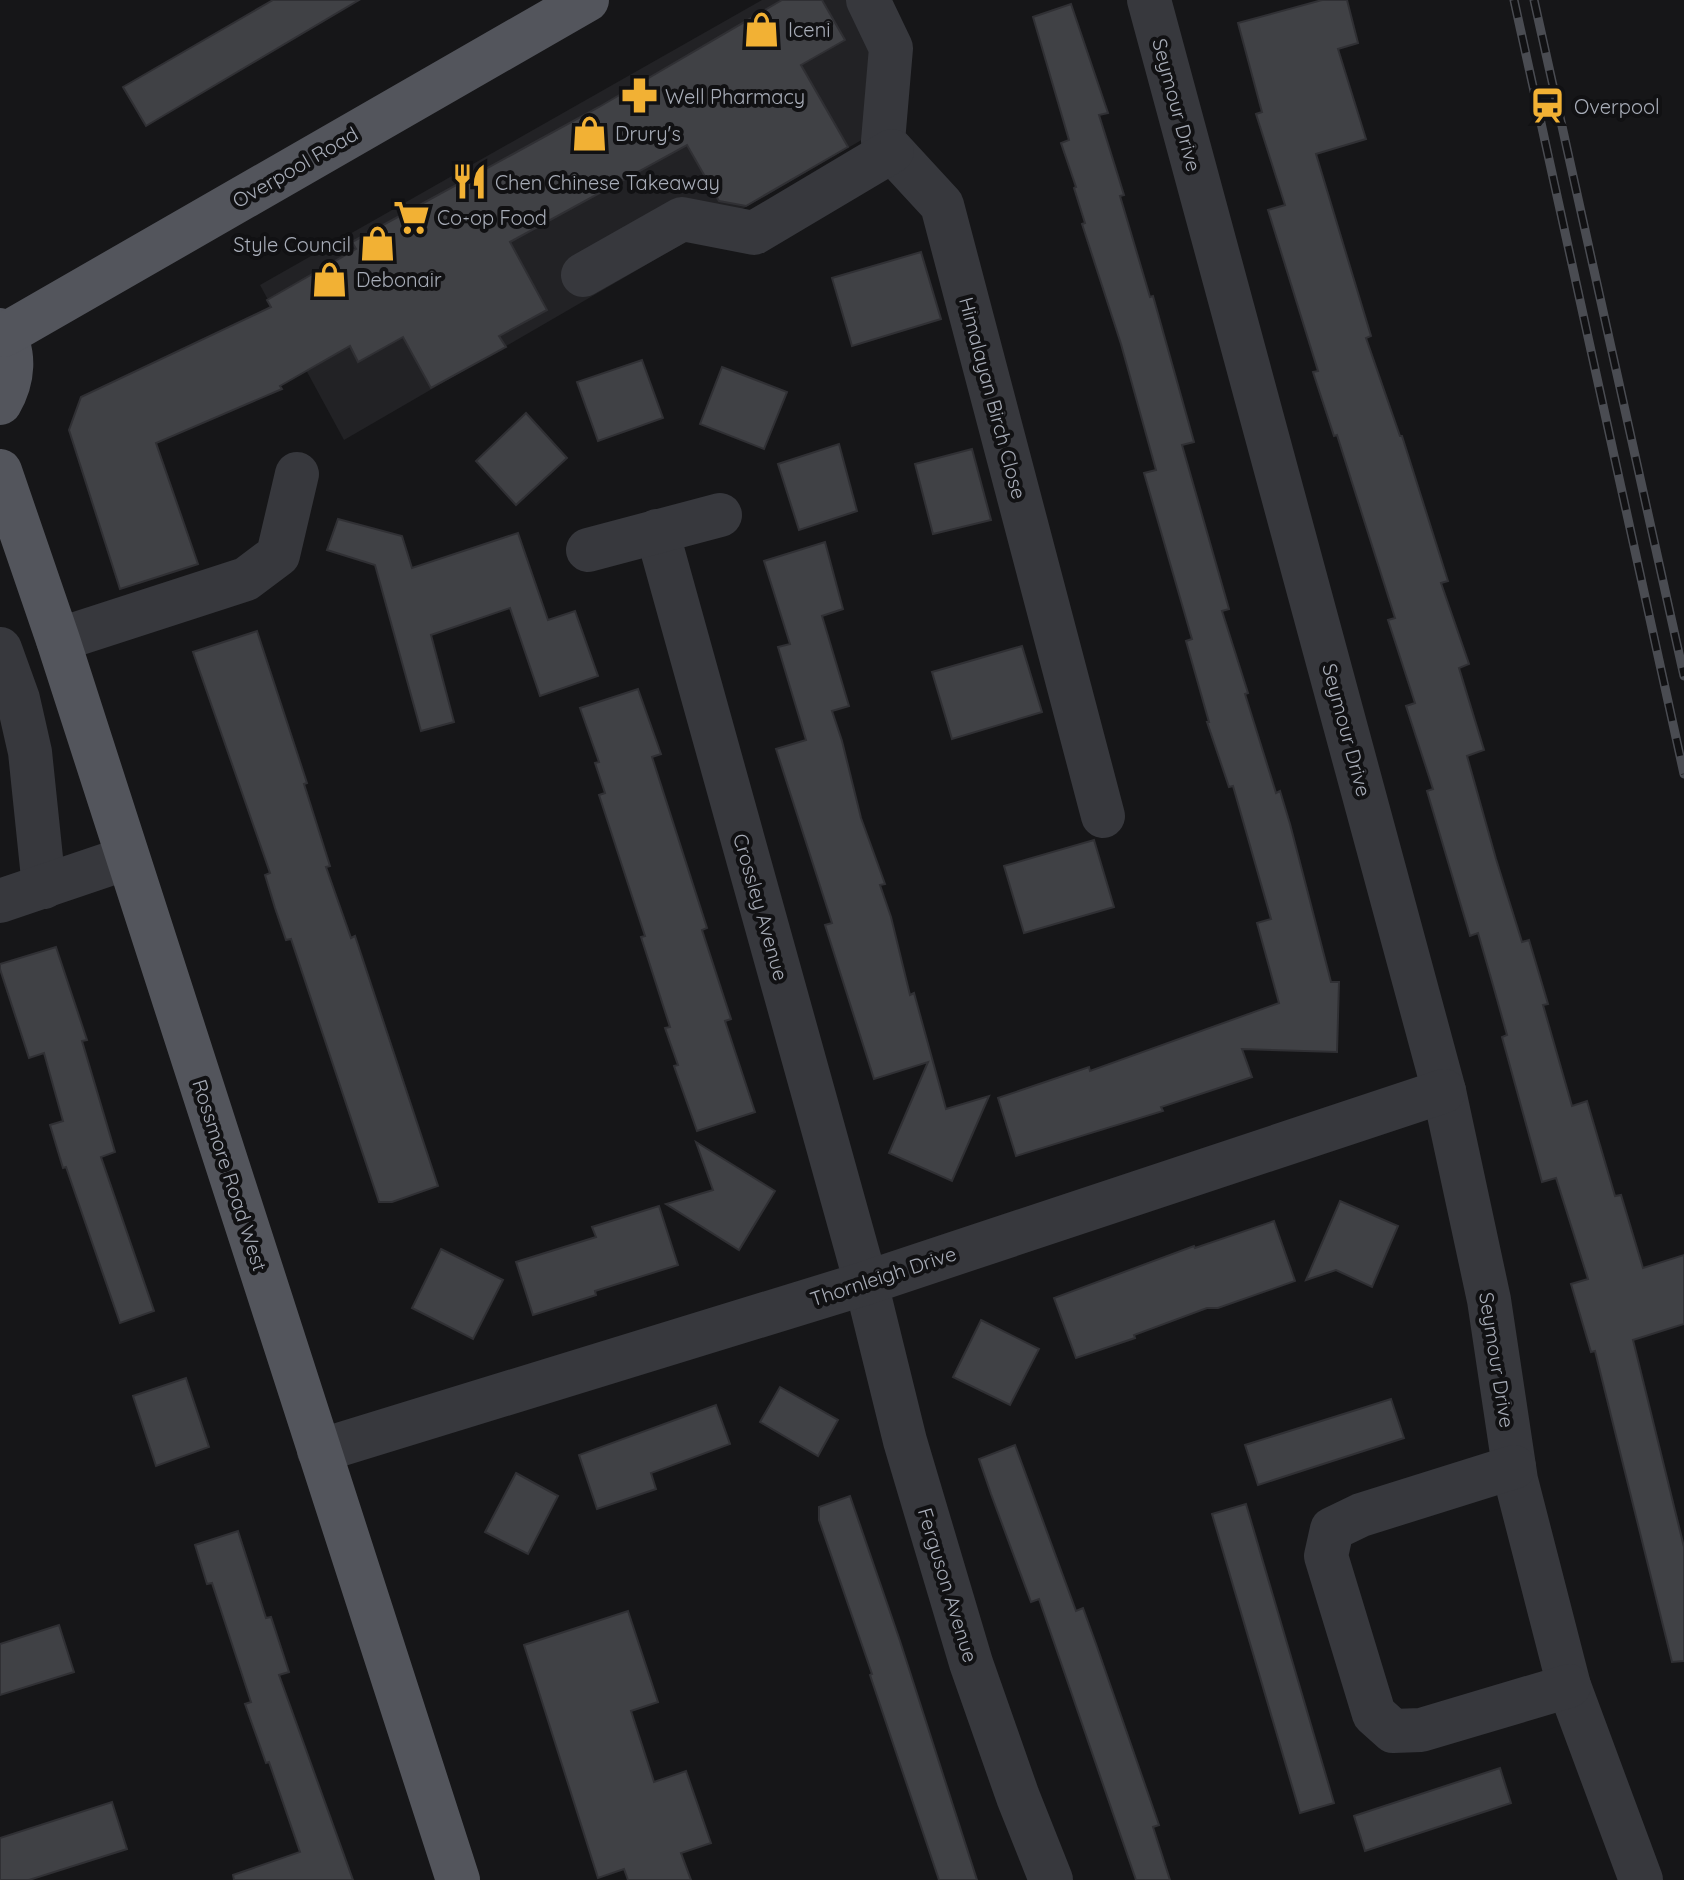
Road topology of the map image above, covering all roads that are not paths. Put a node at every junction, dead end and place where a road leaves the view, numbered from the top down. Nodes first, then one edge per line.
1 (587, 0) edge
2 (868, 0) edge
3 (1149, 0) edge
4 (542, 11) edge
5 (892, 151) junction
6 (583, 275) dead end
7 (2, 333) edge
8 (0, 403) edge
9 (0, 471) edge
10 (297, 474) dead end
11 (720, 515) dead end
12 (657, 531) junction
13 (588, 550) dead end
14 (58, 640) junction
15 (0, 649) edge
16 (1103, 816) dead end
17 (127, 858) junction
18 (44, 887) junction
19 (0, 901) edge
20 (1444, 1091) junction
21 (866, 1283) junction
22 (319, 1451) junction
23 (1514, 1467) junction
24 (1569, 1686) junction
25 (458, 1880) edge
26 (1051, 1880) edge
27 (1641, 1880) edge

1 - 4 main road, Overpool Road
2 - 5 street
3 - 20 street, Seymour Drive
4 - 7 main road, Overpool Road
5 - 6 street
5 - 16 street, Himalayan Birch Close
7 - 8 main road
9 - 14 main road, Rossmore Road West
10 - 14 street
11 - 12 street
12 - 13 street
12 - 21 street, Crossley Avenue
14 - 17 main road, Rossmore Road West
15 - 18 street
17 - 18 street
17 - 22 main road, Rossmore Road West
18 - 19 street
20 - 21 street, Thornleigh Drive
20 - 23 street, Seymour Drive
21 - 22 street, Thornleigh Drive
21 - 26 street, Ferguson Avenue
22 - 25 main road, Rossmore Road West
23 - 24 street, Seymour Drive
23 - 24 street
24 - 27 street, Seymour Drive

